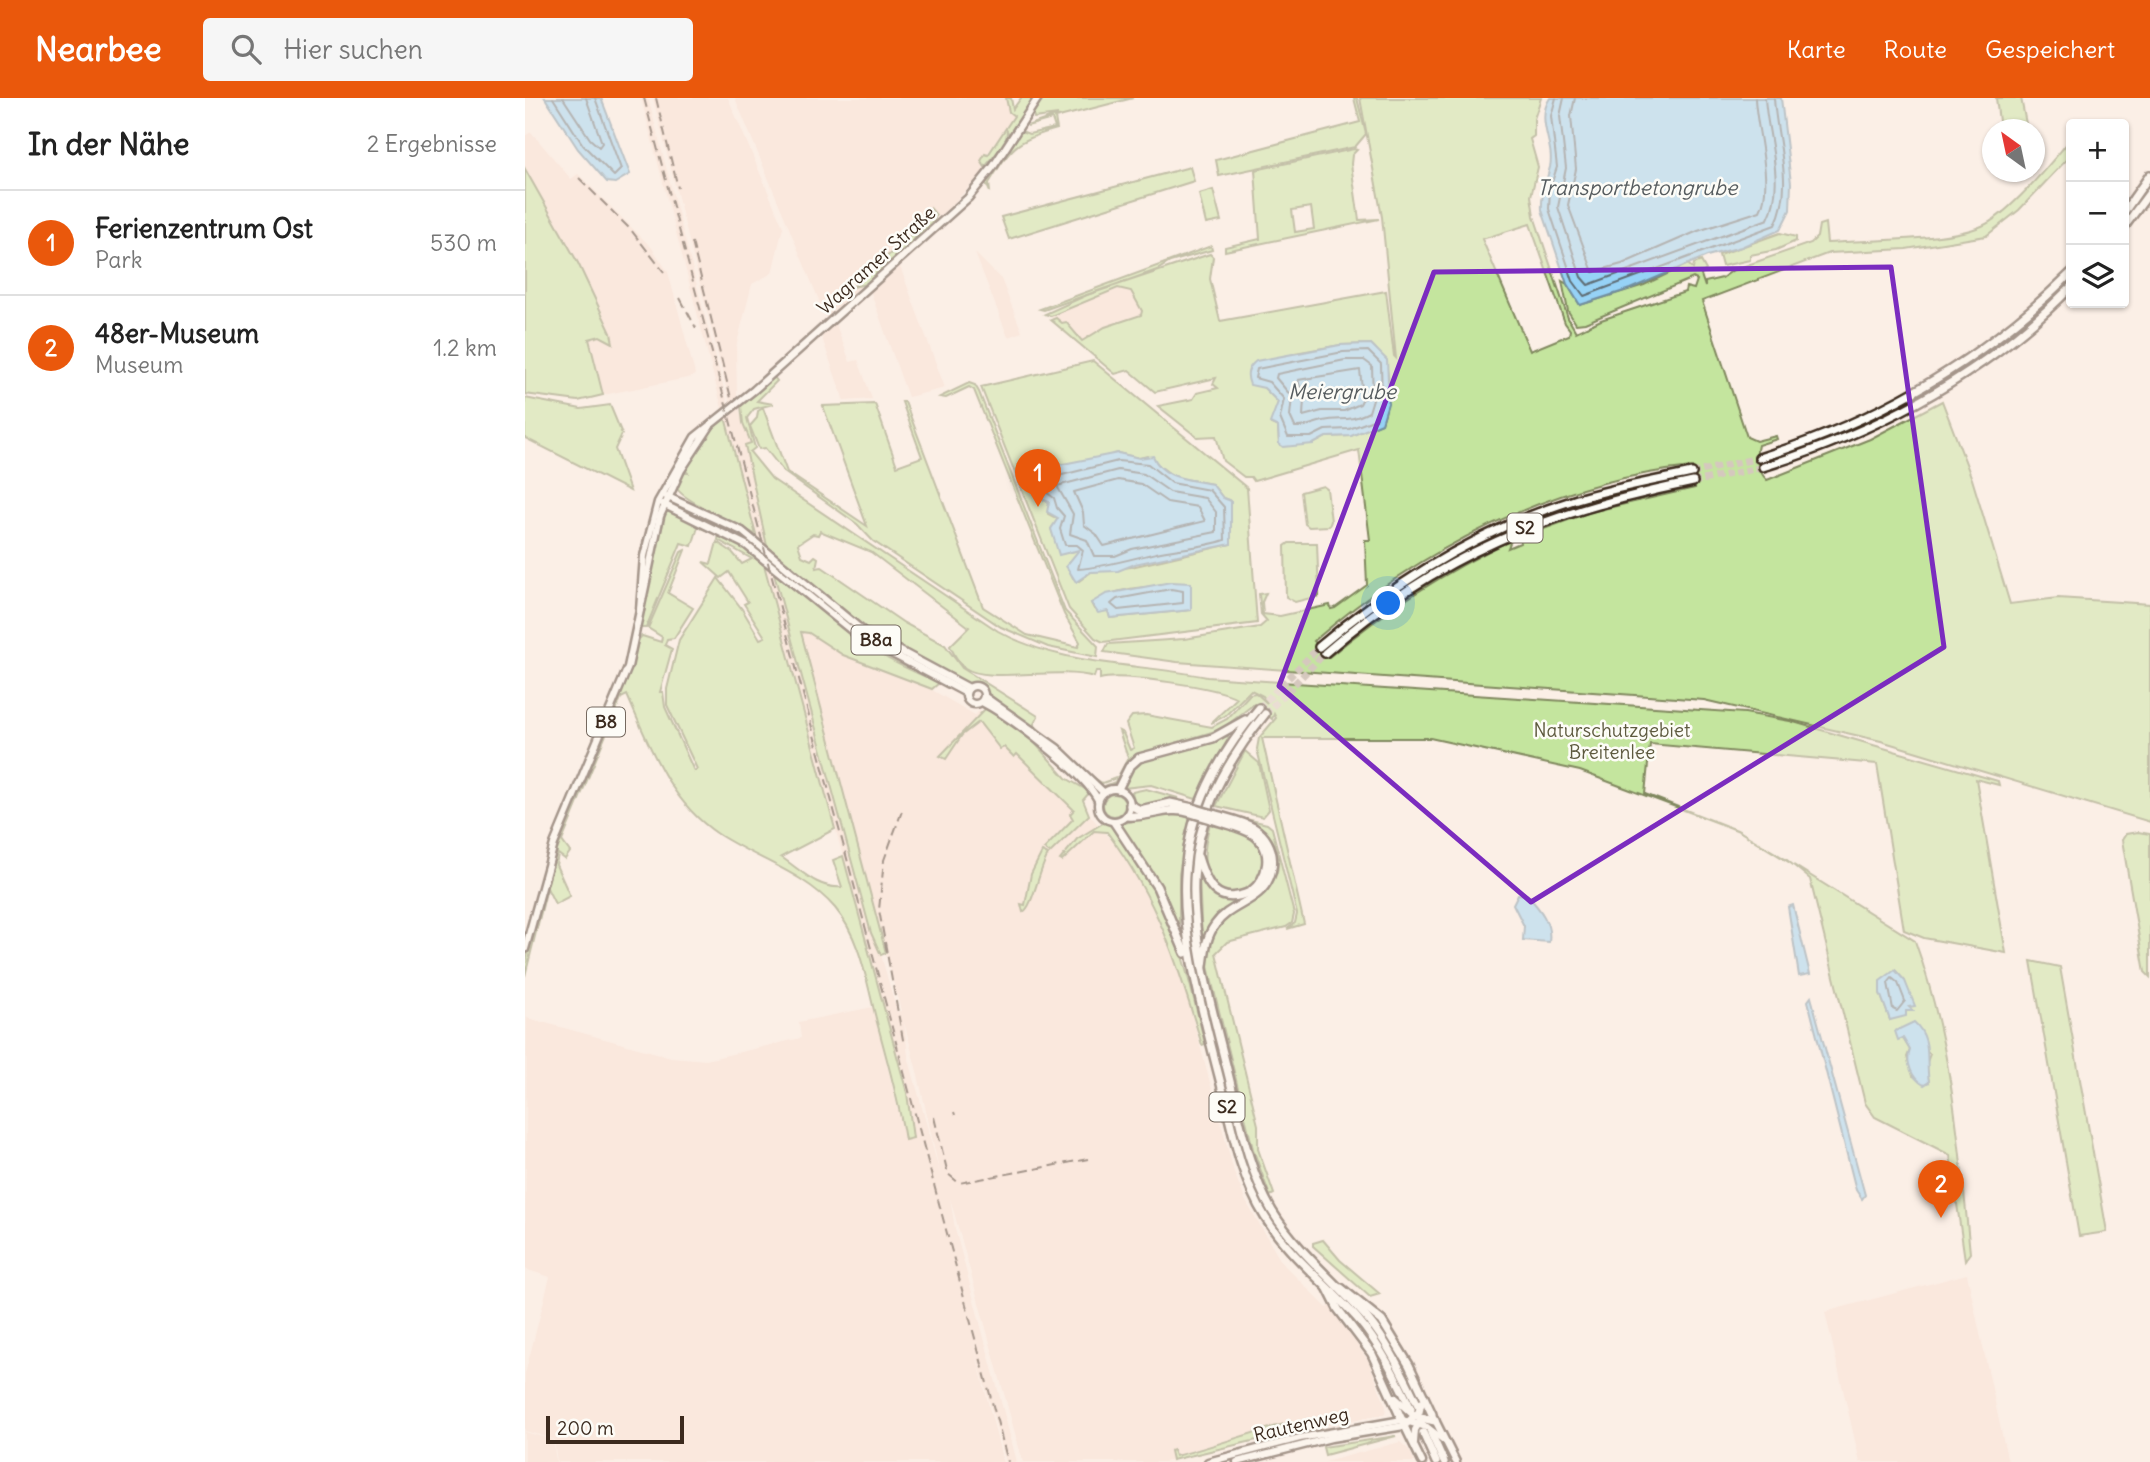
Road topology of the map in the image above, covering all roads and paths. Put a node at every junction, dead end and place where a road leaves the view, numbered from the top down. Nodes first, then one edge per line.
1 (1038, 98) edge
2 (2150, 175) edge
3 (2150, 192) edge
4 (2129, 205) edge
5 (2129, 220) edge
6 (2066, 277) edge
7 (2066, 292) edge
8 (711, 424) junction
9 (1759, 458) tunnel mouth
10 (1763, 467) tunnel mouth
11 (1692, 473) tunnel mouth
12 (1693, 482) tunnel mouth
13 (673, 486) junction
14 (664, 496) junction
15 (661, 503) junction
16 (683, 503) junction
17 (1319, 647) tunnel mouth
18 (1325, 653) tunnel mouth
19 (968, 690) junction
20 (983, 699) junction
21 (1259, 712) junction
22 (1118, 789) junction
23 (1103, 792) junction
24 (1098, 800) junction
25 (1130, 806) junction
26 (1192, 810) junction
27 (1126, 816) junction
28 (1212, 817) junction
29 (1114, 822) junction
30 (1197, 853) junction
31 (525, 949) edge
32 (1190, 959) junction
33 (1203, 974) junction
34 (1328, 1288) junction
35 (1338, 1288) junction
36 (1390, 1391) junction
37 (1422, 1394) junction
38 (1434, 1418) junction
39 (1417, 1421) junction
40 (1403, 1423) junction
41 (1446, 1442) junction
42 (1414, 1443) junction
43 (1208, 1462) edge
44 (1237, 1462) edge
45 (1422, 1462) edge
46 (1436, 1462) edge
47 (1444, 1462) edge
48 (1455, 1462) edge

1 - 8 main road, Wagramer Straße / B8
2 - 4 highway
3 - 5 highway
6 - 9 highway
7 - 10 highway
8 - 13 main road, Wagramer Straße / B8
8 - 14 main road, Wagramer Straße / B8
11 - 17 highway, S2
12 - 18 highway, S2
13 - 14 main road, Wagramer Straße / B8
13 - 16 main road
14 - 15 main road, Wagramer Straße / B8
14 - 16 main road, B8a
15 - 19 main road, B8a
15 - 31 main road, Wagramer Straße / B8
16 - 19 main road, B8a
19 - 20 main road
19 - 20 main road
20 - 23 main road
20 - 24 main road
21 - 22 highway
21 - 30 highway, S2
21 - 32 highway, S2
22 - 23 main road
22 - 25 main road
23 - 24 main road
24 - 29 main road
25 - 26 highway
25 - 27 main road
26 - 27 highway
26 - 28 highway, bridge
27 - 29 main road
28 - 30 highway
28 - 33 highway
29 - 32 highway
30 - 33 highway, S2
32 - 34 highway, S2
33 - 35 highway, S2
34 - 35 highway, S2
34 - 36 highway
35 - 37 highway
36 - 39 highway
36 - 40 highway
37 - 38 highway
37 - 39 highway
38 - 39 highway
38 - 41 main road
39 - 40 highway
39 - 41 main road
39 - 42 main road
40 - 42 main road
40 - 43 main road, Rautenweg
40 - 44 main road, Rautenweg
41 - 48 main road
42 - 45 main road
46 - 47 highway

